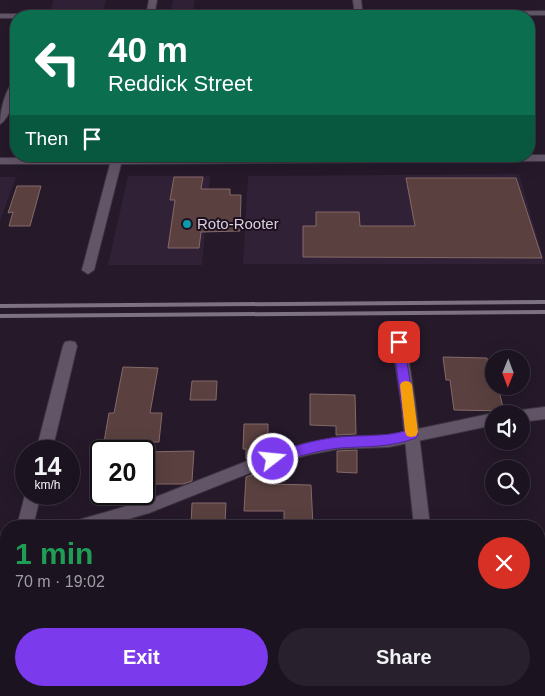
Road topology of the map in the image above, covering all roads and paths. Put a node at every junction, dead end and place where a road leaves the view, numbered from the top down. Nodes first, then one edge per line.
1 (10, 98) edge
2 (0, 121) edge
3 (115, 162) edge
4 (88, 270) dead end
5 (399, 342) dead end
6 (70, 346) dead end
7 (545, 413) edge
8 (530, 415) edge
9 (485, 421) edge
10 (412, 435) junction
11 (47, 440) edge
12 (30, 505) edge
13 (26, 520) edge
14 (102, 520) edge
15 (421, 520) edge

1 - 2 lane
3 - 4 street
5 - 10 street
6 - 11 street
7 - 8 lane
9 - 10 lane
10 - 14 lane
10 - 15 street
12 - 13 street

